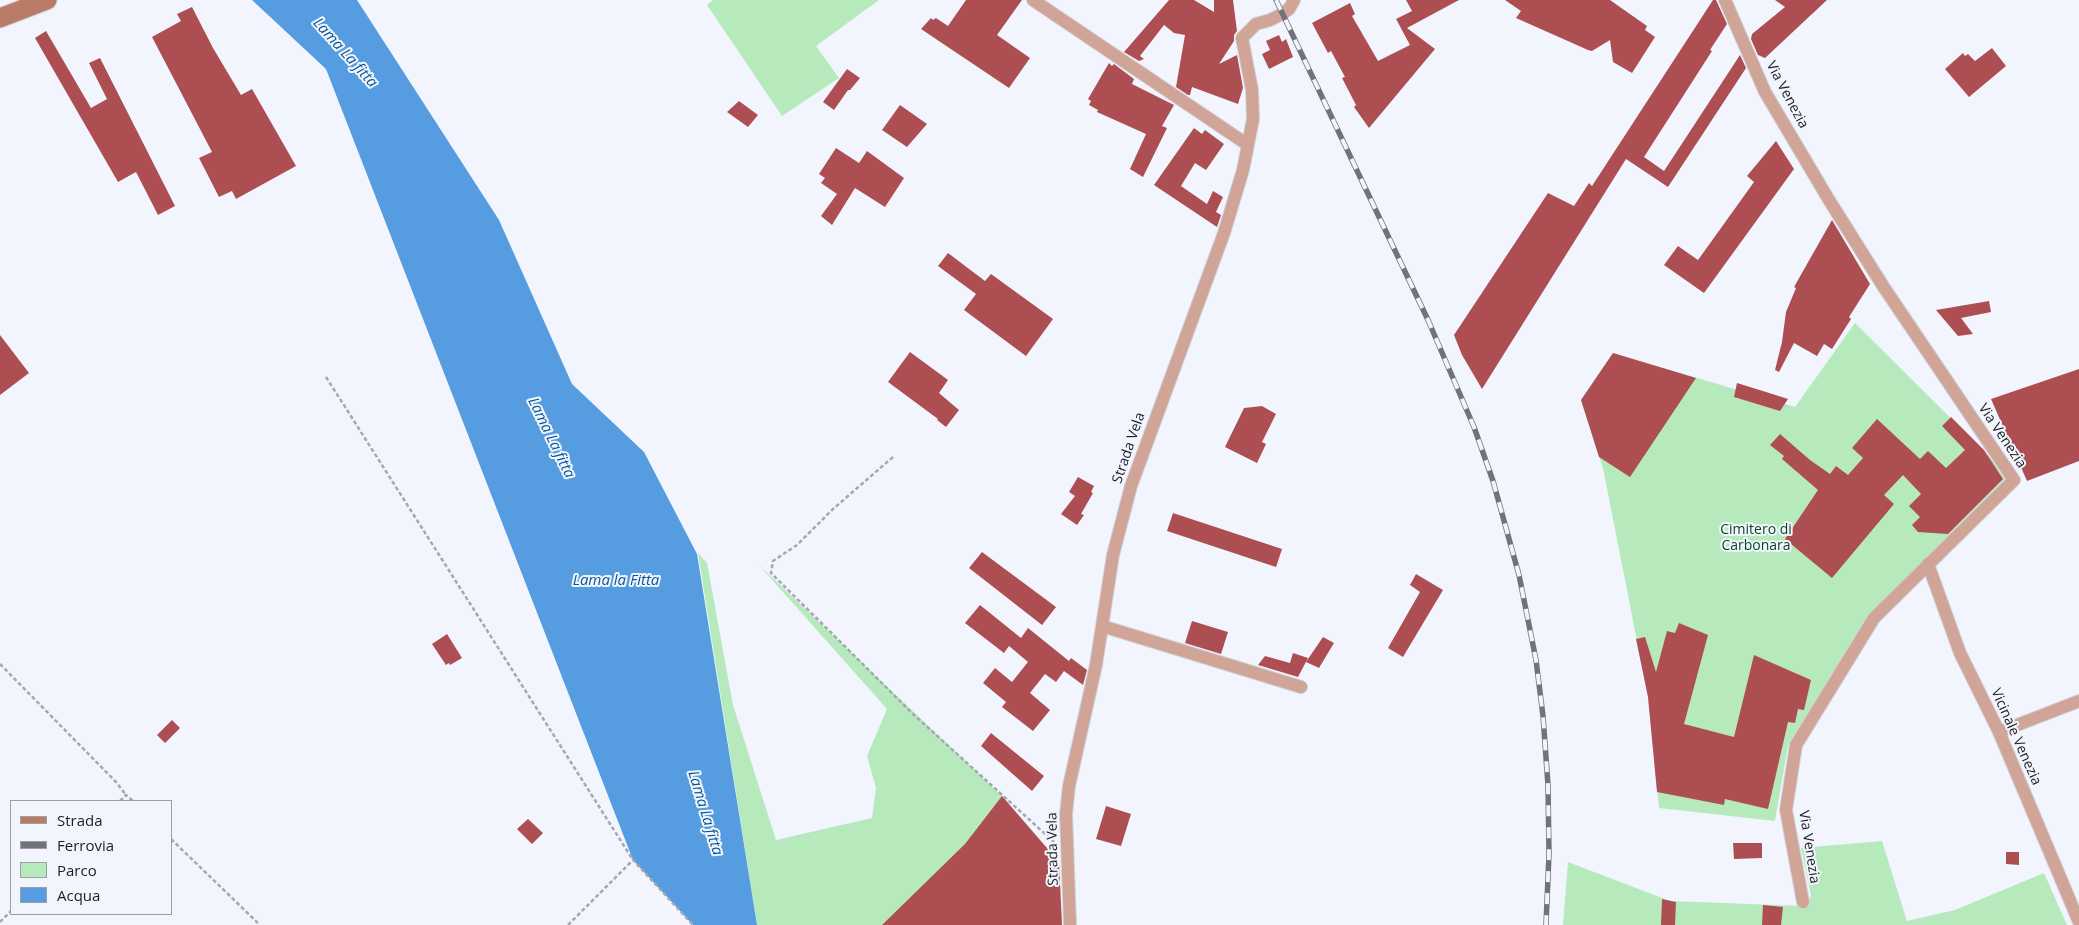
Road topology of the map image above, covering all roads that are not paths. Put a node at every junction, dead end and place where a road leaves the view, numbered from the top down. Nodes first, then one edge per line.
1 (47, 0) edge
2 (1033, 0) edge
3 (1294, 0) edge
4 (1725, 0) edge
5 (0, 18) edge
6 (1248, 145) junction
7 (1928, 564) junction
8 (1102, 626) junction
9 (1301, 688) dead end
10 (2079, 701) edge
11 (1999, 732) junction
12 (1802, 902) dead end
13 (2079, 922) edge
14 (1070, 925) edge

1 - 5 street
2 - 6 street
3 - 6 street, Strada Vela
4 - 7 street, Via Venezia
6 - 8 street, Strada Vela
7 - 11 street, Vicinale Venezia
7 - 12 street, Via Venezia
8 - 9 street
8 - 14 street, Strada Vela
10 - 11 street
11 - 13 street, Vicinale Venezia

